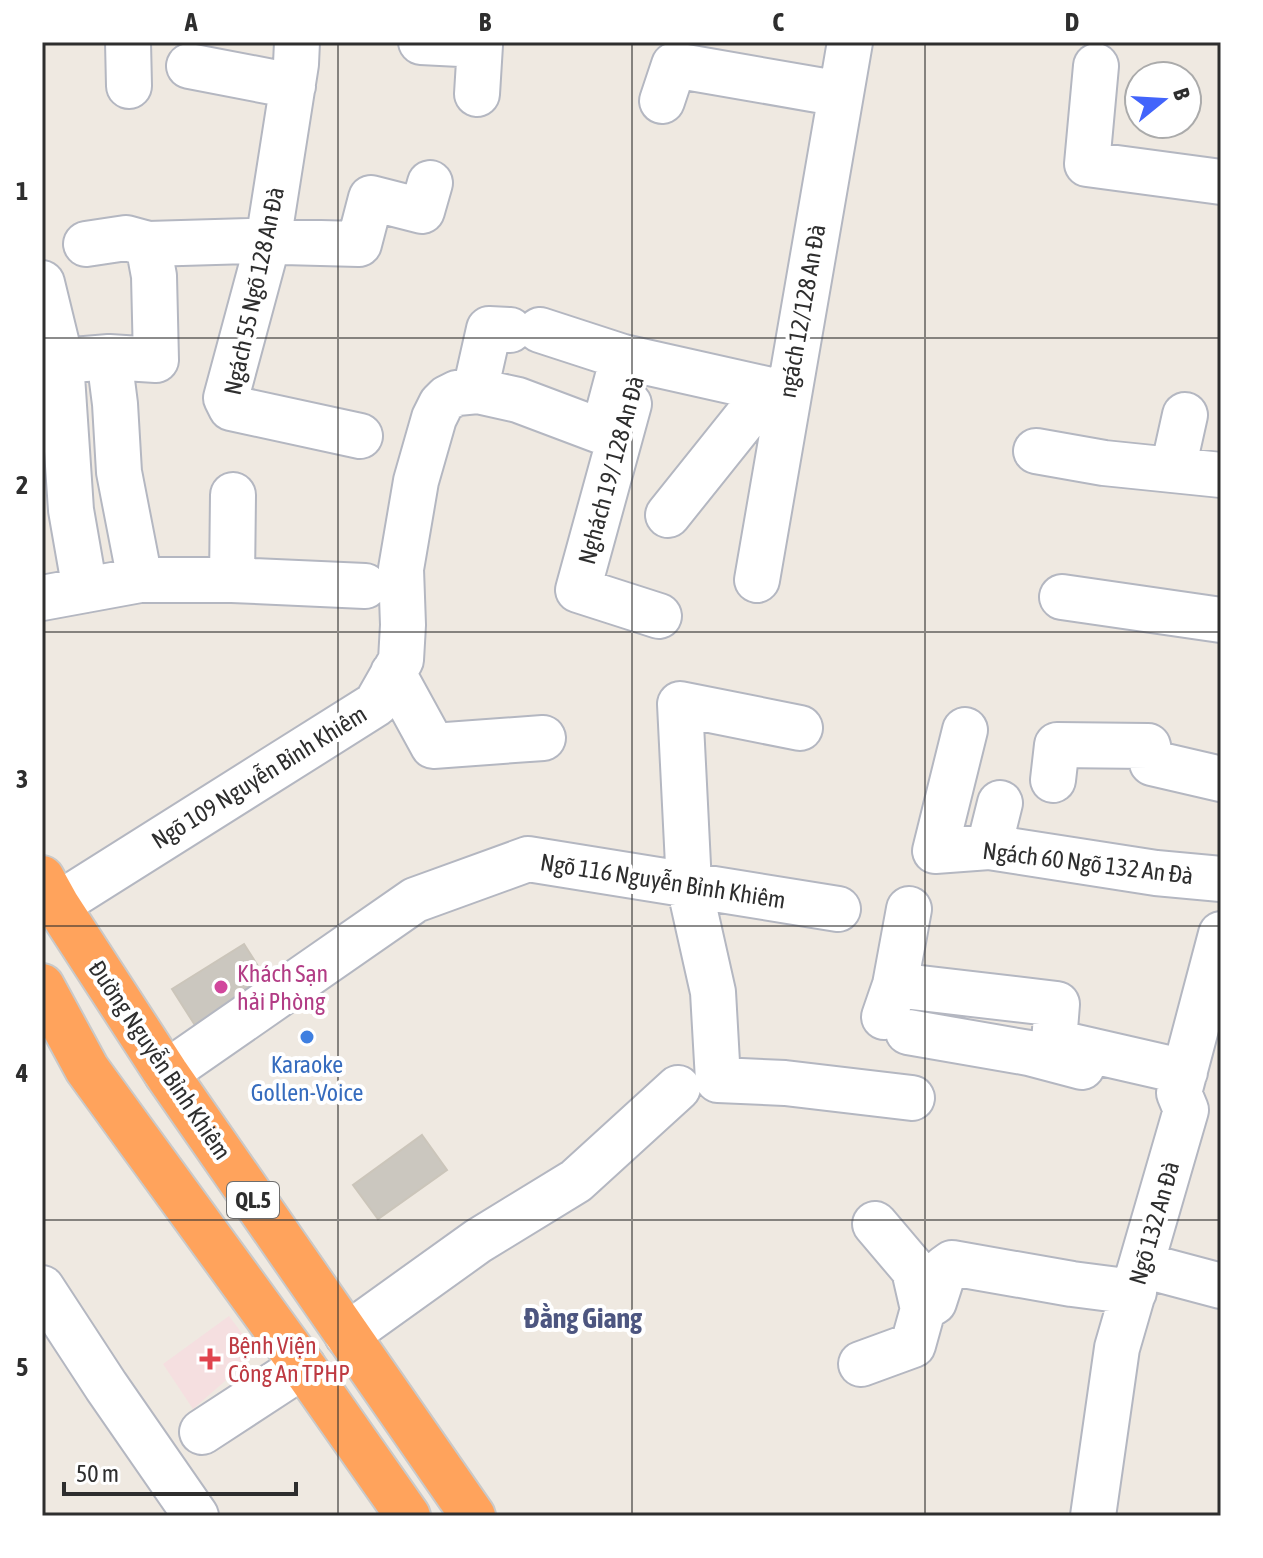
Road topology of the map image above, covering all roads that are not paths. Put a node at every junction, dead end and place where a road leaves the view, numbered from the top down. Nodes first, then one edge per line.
1 (128, 42) edge
2 (297, 42) edge
3 (421, 42) edge
4 (850, 42) edge
5 (189, 66) dead end
6 (1096, 66) dead end
7 (129, 86) dead end
8 (293, 86) junction
9 (477, 94) dead end
10 (841, 94) junction
11 (662, 101) dead end
12 (1221, 182) edge
13 (430, 183) dead end
14 (268, 242) junction
15 (86, 244) dead end
16 (148, 244) junction
17 (42, 283) edge
18 (109, 357) junction
19 (632, 358) junction
20 (61, 361) junction
21 (475, 391) junction
22 (778, 392) junction
23 (1185, 415) dead end
24 (360, 436) dead end
25 (1036, 451) dead end
26 (1173, 469) junction
27 (1221, 475) edge
28 (233, 495) dead end
29 (668, 515) dead end
30 (140, 580) junction
31 (232, 580) junction
32 (757, 580) dead end
33 (365, 586) dead end
34 (85, 590) junction
35 (1062, 597) dead end
36 (42, 598) edge
37 (659, 616) dead end
38 (1221, 620) edge
39 (393, 673) junction
40 (800, 728) dead end
41 (965, 730) dead end
42 (543, 738) dead end
43 (1221, 779) edge
44 (1053, 780) dead end
45 (1000, 803) dead end
46 (989, 847) junction
47 (1221, 879) edge
48 (689, 885) junction
49 (49, 892) edge
50 (838, 909) dead end
51 (909, 909) dead end
52 (1221, 934) edge
53 (42, 986) edge
54 (1214, 986) edge
55 (166, 1073) junction
56 (1192, 1082) edge
57 (678, 1088) dead end
58 (912, 1098) dead end
59 (875, 1224) dead end
60 (1138, 1278) junction
61 (1221, 1286) edge
62 (42, 1288) edge
63 (923, 1309) junction
64 (347, 1335) junction
65 (861, 1364) dead end
66 (303, 1366) junction
67 (202, 1432) dead end
68 (196, 1516) edge
69 (408, 1516) edge
70 (473, 1516) edge
71 (1093, 1516) edge

1 - 7 street
2 - 8 street, Ngách 55 Ngõ 128 An Đà
3 - 9 street
4 - 10 street, ngách 12/128 An Đà
5 - 8 street
6 - 12 street
8 - 14 street, Ngách 55 Ngõ 128 An Đà
10 - 11 street
10 - 22 street, ngách 12/128 An Đà
13 - 14 street
14 - 16 street
14 - 24 street, Ngách 55 Ngõ 128 An Đà
15 - 16 street
16 - 18 street
17 - 20 street
18 - 20 street
18 - 30 street
19 - 21 street
19 - 21 street
19 - 22 street
19 - 37 street, Nghách 19/ 128 An Đà
20 - 34 street
21 - 39 street, Ngõ 109 Nguyễn Bỉnh Khiêm
22 - 29 street
22 - 32 street, ngách 12/128 An Đà
23 - 26 street
25 - 26 street
26 - 27 street
28 - 31 street
30 - 31 street
30 - 34 street
31 - 33 street
34 - 36 street
35 - 38 street
39 - 42 street
39 - 49 street, Ngõ 109 Nguyễn Bỉnh Khiêm
40 - 48 street
41 - 46 street, Ngách 60 Ngõ 132 An Đà
43 - 44 street
45 - 46 street
46 - 47 street, Ngách 60 Ngõ 132 An Đà
48 - 50 street, Ngõ 116 Nguyễn Bỉnh Khiêm
48 - 55 street, Ngõ 116 Nguyễn Bỉnh Khiêm
48 - 58 street
49 - 55 highway, Đường Nguyễn Bỉnh Khiêm / QL.5
51 - 56 street
52 - 54 street, Ngõ 132 An Đà
53 - 66 highway, QL.5
54 - 56 street, Ngõ 132 An Đà
55 - 64 highway, Đường Nguyễn Bỉnh Khiêm / QL.5
56 - 60 street, Ngõ 132 An Đà
57 - 64 street
59 - 63 street
60 - 61 street
60 - 63 street
60 - 71 street, Ngõ 132 An Đà
62 - 68 street
63 - 65 street
64 - 70 highway, Đường Nguyễn Bỉnh Khiêm / QL.5
66 - 67 street
66 - 69 highway, QL.5

